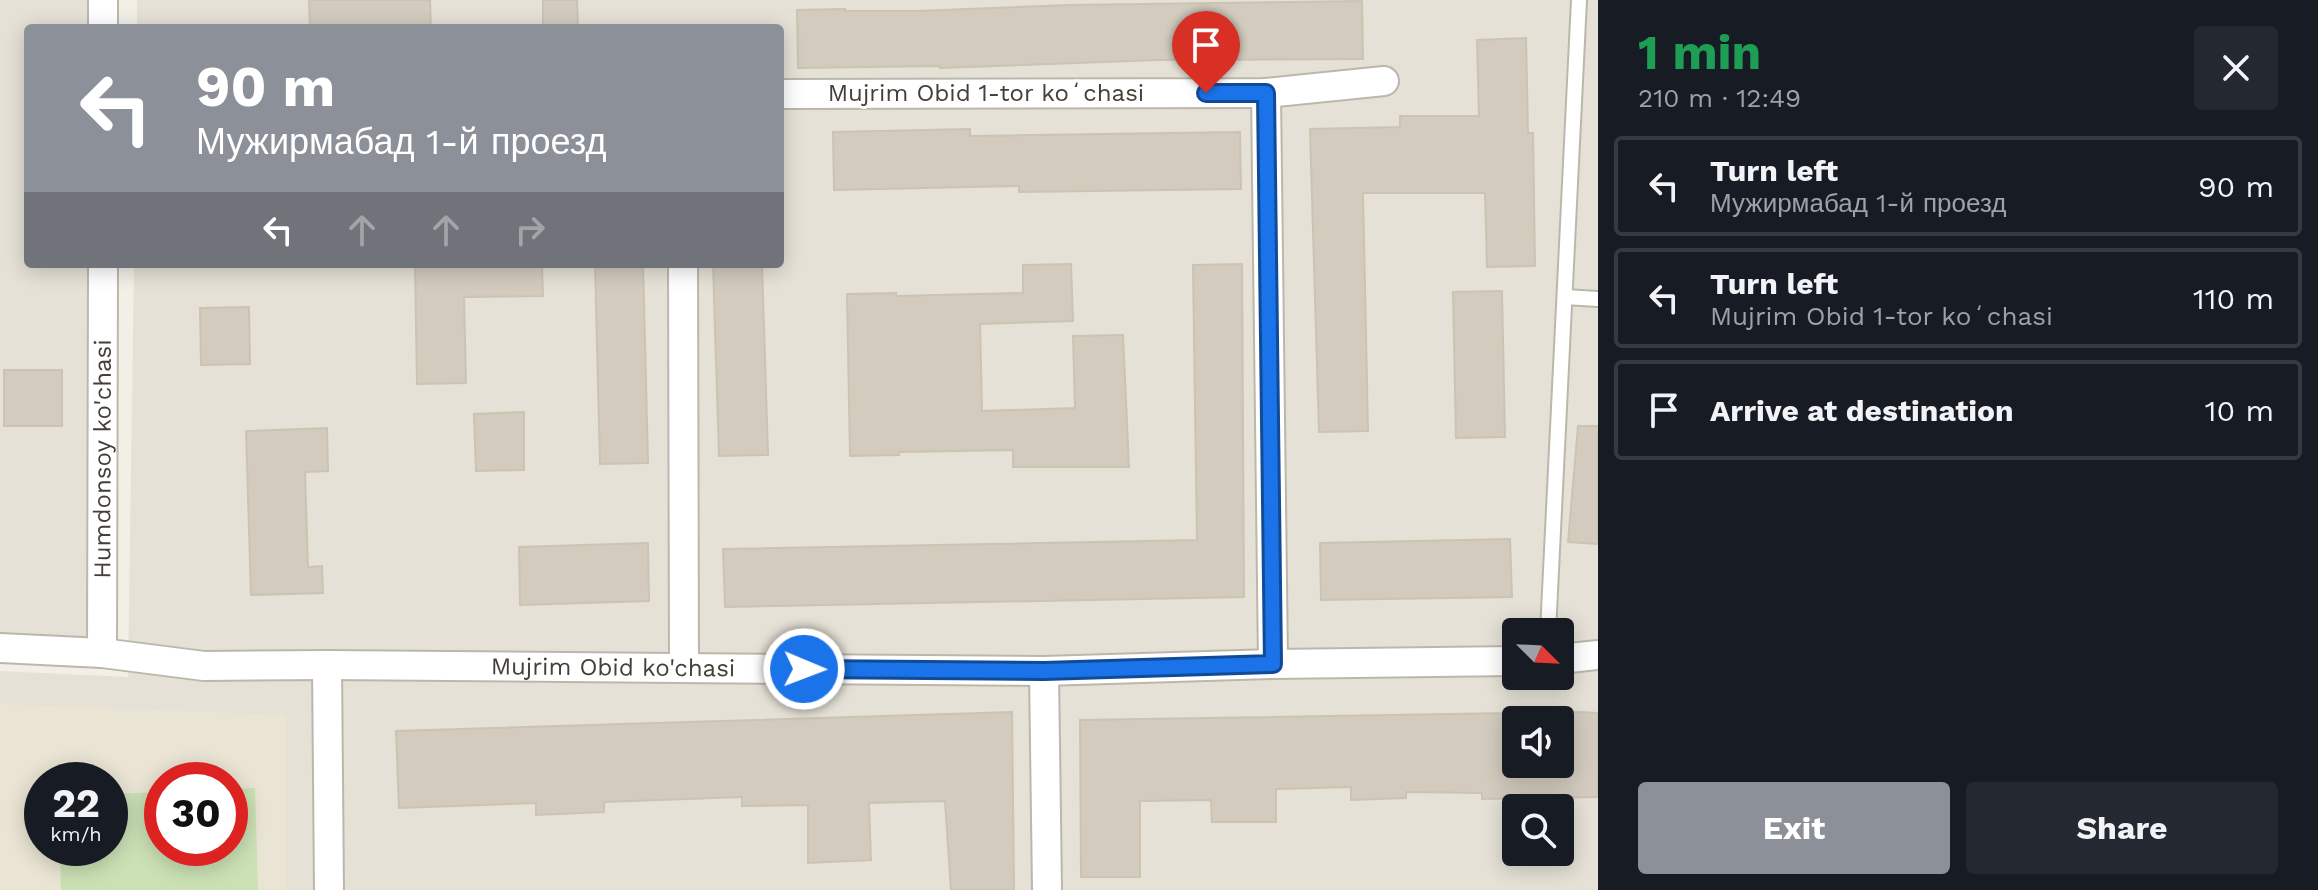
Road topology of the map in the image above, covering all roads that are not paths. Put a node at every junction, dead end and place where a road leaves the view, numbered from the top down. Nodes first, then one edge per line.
1 (103, 0) edge
2 (1579, 0) edge
3 (103, 24) edge
4 (1384, 81) dead end
5 (1266, 93) junction
6 (784, 94) edge
7 (103, 268) edge
8 (683, 268) edge
9 (1565, 297) junction
10 (1598, 299) edge
11 (1549, 618) edge
12 (0, 648) edge
13 (102, 653) junction
14 (1598, 655) edge
15 (1574, 658) edge
16 (1502, 661) edge
17 (1273, 664) junction
18 (327, 665) junction
19 (684, 668) junction
20 (1044, 671) junction
21 (329, 890) edge
22 (1047, 890) edge

1 - 3 street
2 - 9 lane
4 - 5 street, Mujrim Obid 1-tor koʻchasi
5 - 6 street, Mujrim Obid 1-tor koʻchasi
5 - 17 street
7 - 13 street, Humdonsoy ko'chasi
8 - 19 street
9 - 10 lane
9 - 11 lane
12 - 13 street, Mujrim Obid ko'chasi
13 - 18 street, Mujrim Obid ko'chasi
14 - 15 street
16 - 17 street, Mujrim Obid ko'chasi
17 - 20 street, Mujrim Obid ko'chasi
18 - 19 street, Mujrim Obid ko'chasi
18 - 21 street
19 - 20 street, Mujrim Obid ko'chasi
20 - 22 street

